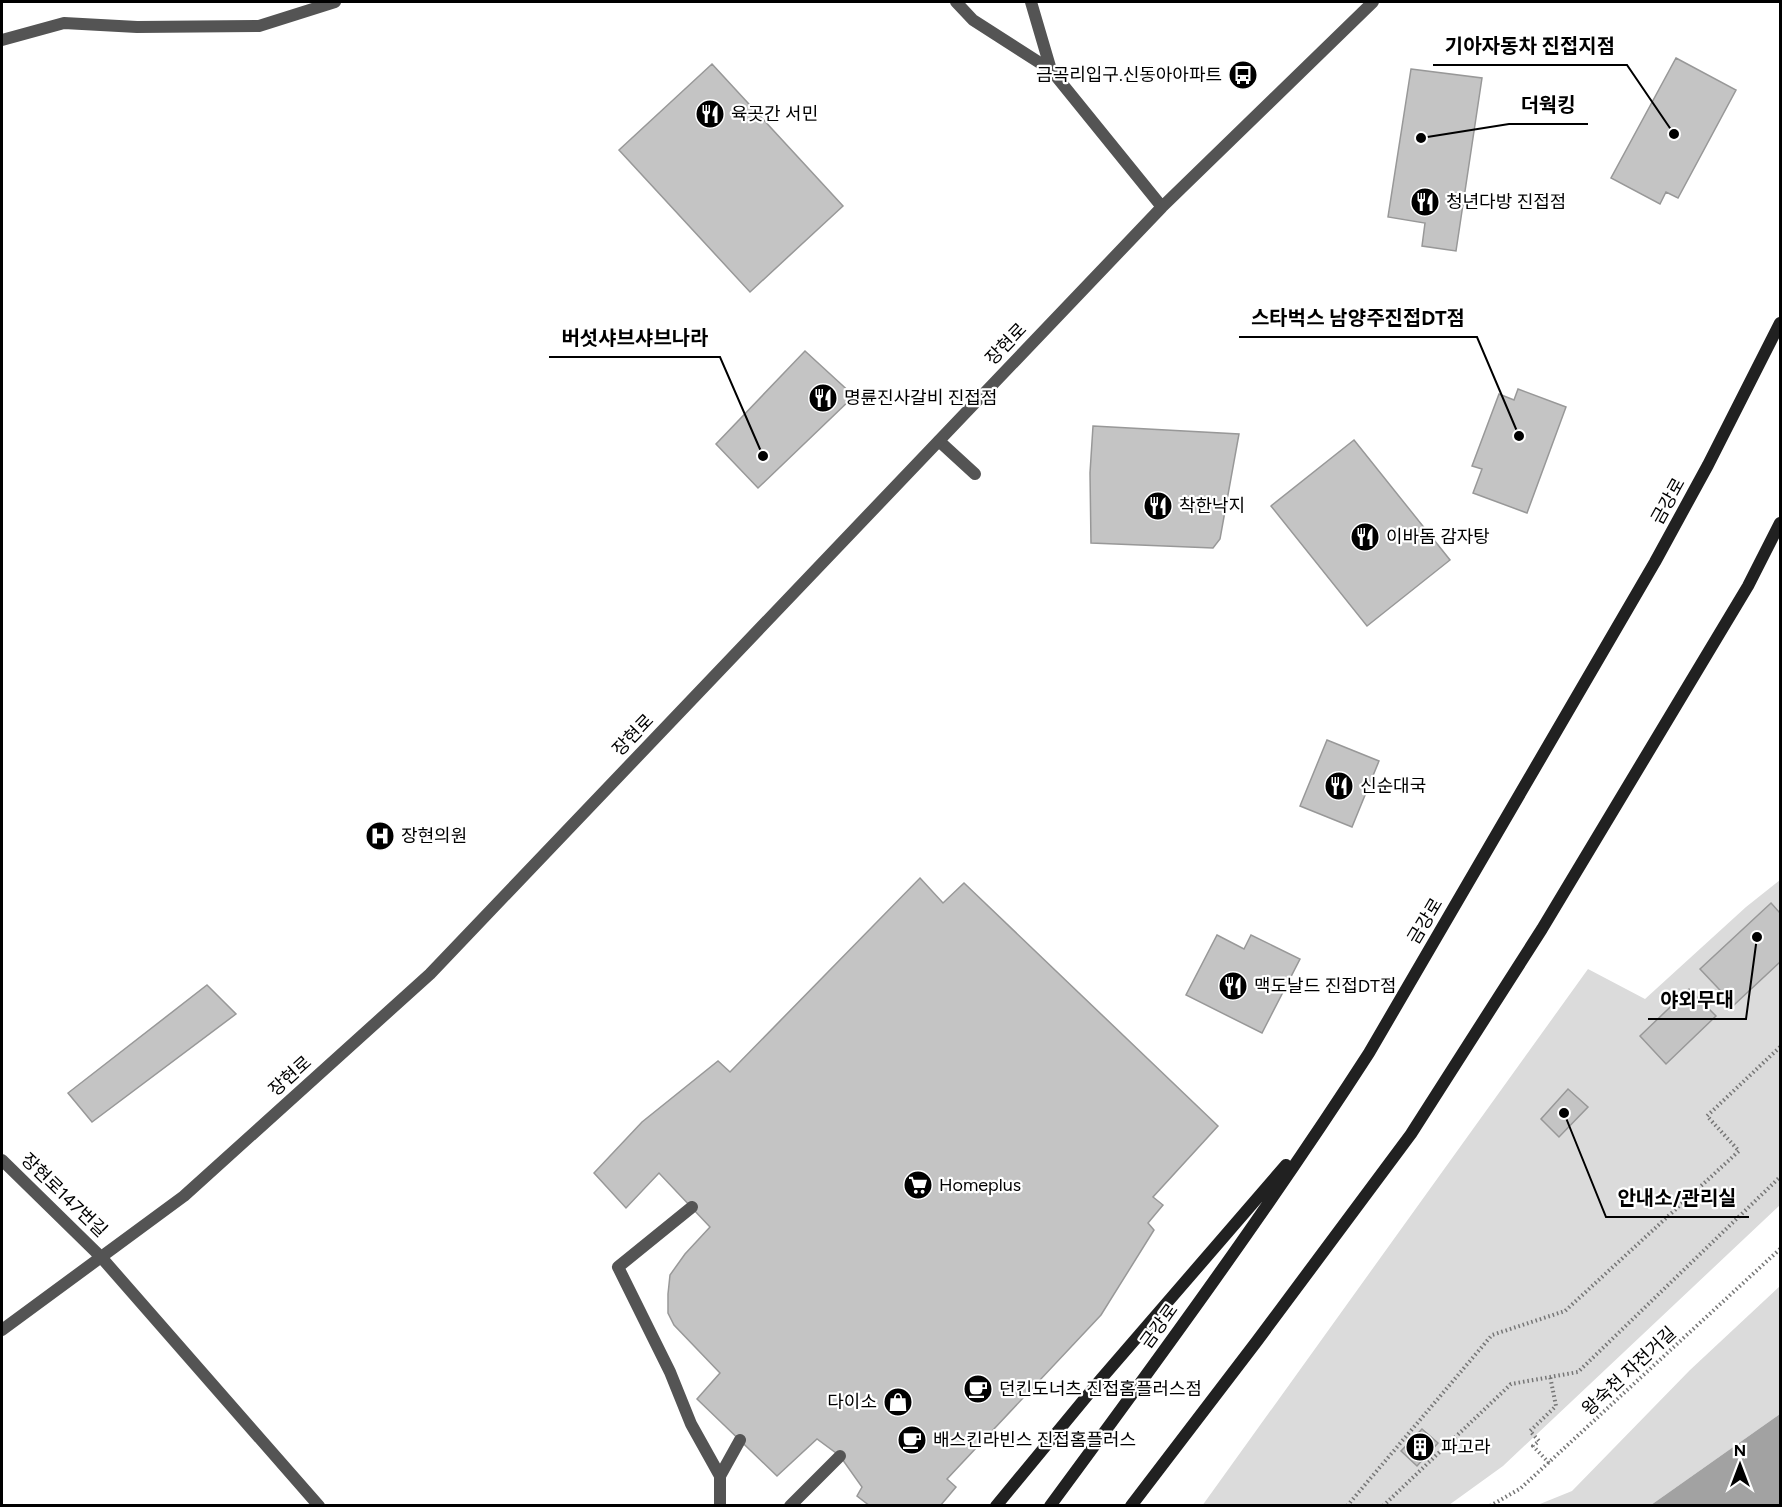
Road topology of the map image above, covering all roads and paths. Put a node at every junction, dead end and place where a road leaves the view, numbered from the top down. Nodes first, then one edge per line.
1 (335, 2) edge
2 (956, 2) edge
3 (1031, 2) edge
4 (1373, 2) edge
5 (2, 40) edge
6 (1051, 70) junction
7 (1162, 207) junction
8 (1780, 323) edge
9 (939, 441) junction
10 (975, 474) dead end
11 (1780, 523) edge
12 (1780, 1047) edge
13 (1330, 1114) junction
14 (2, 1160) edge
15 (1780, 1177) edge
16 (692, 1207) dead end
17 (1780, 1249) edge
18 (101, 1257) junction
19 (2, 1330) edge
20 (1550, 1376) junction
21 (741, 1440) dead end
22 (840, 1456) dead end
23 (1549, 1463) junction
24 (720, 1476) junction
25 (319, 1506) edge
26 (720, 1506) edge
27 (790, 1506) edge
28 (996, 1506) edge
29 (1050, 1506) edge
30 (1131, 1506) edge
31 (1347, 1506) edge
32 (1383, 1506) edge
33 (1490, 1506) edge

1 - 5 street
2 - 6 street
3 - 6 street
4 - 7 street, 장현로
6 - 7 street
7 - 9 street, 장현로
8 - 13 main road, 금강로
9 - 10 street
9 - 18 street, 장현로
11 - 30 main road
12 - 31 path
13 - 28 main road
13 - 29 main road, 금강로
14 - 18 street, 장현로147번길
15 - 20 path
16 - 24 street
17 - 23 path, 왕숙천 자전거길
18 - 19 street, 장현로
18 - 25 street
20 - 23 path
20 - 32 path
21 - 24 street
22 - 27 street
23 - 33 path, 왕숙천 자전거길
24 - 26 street

